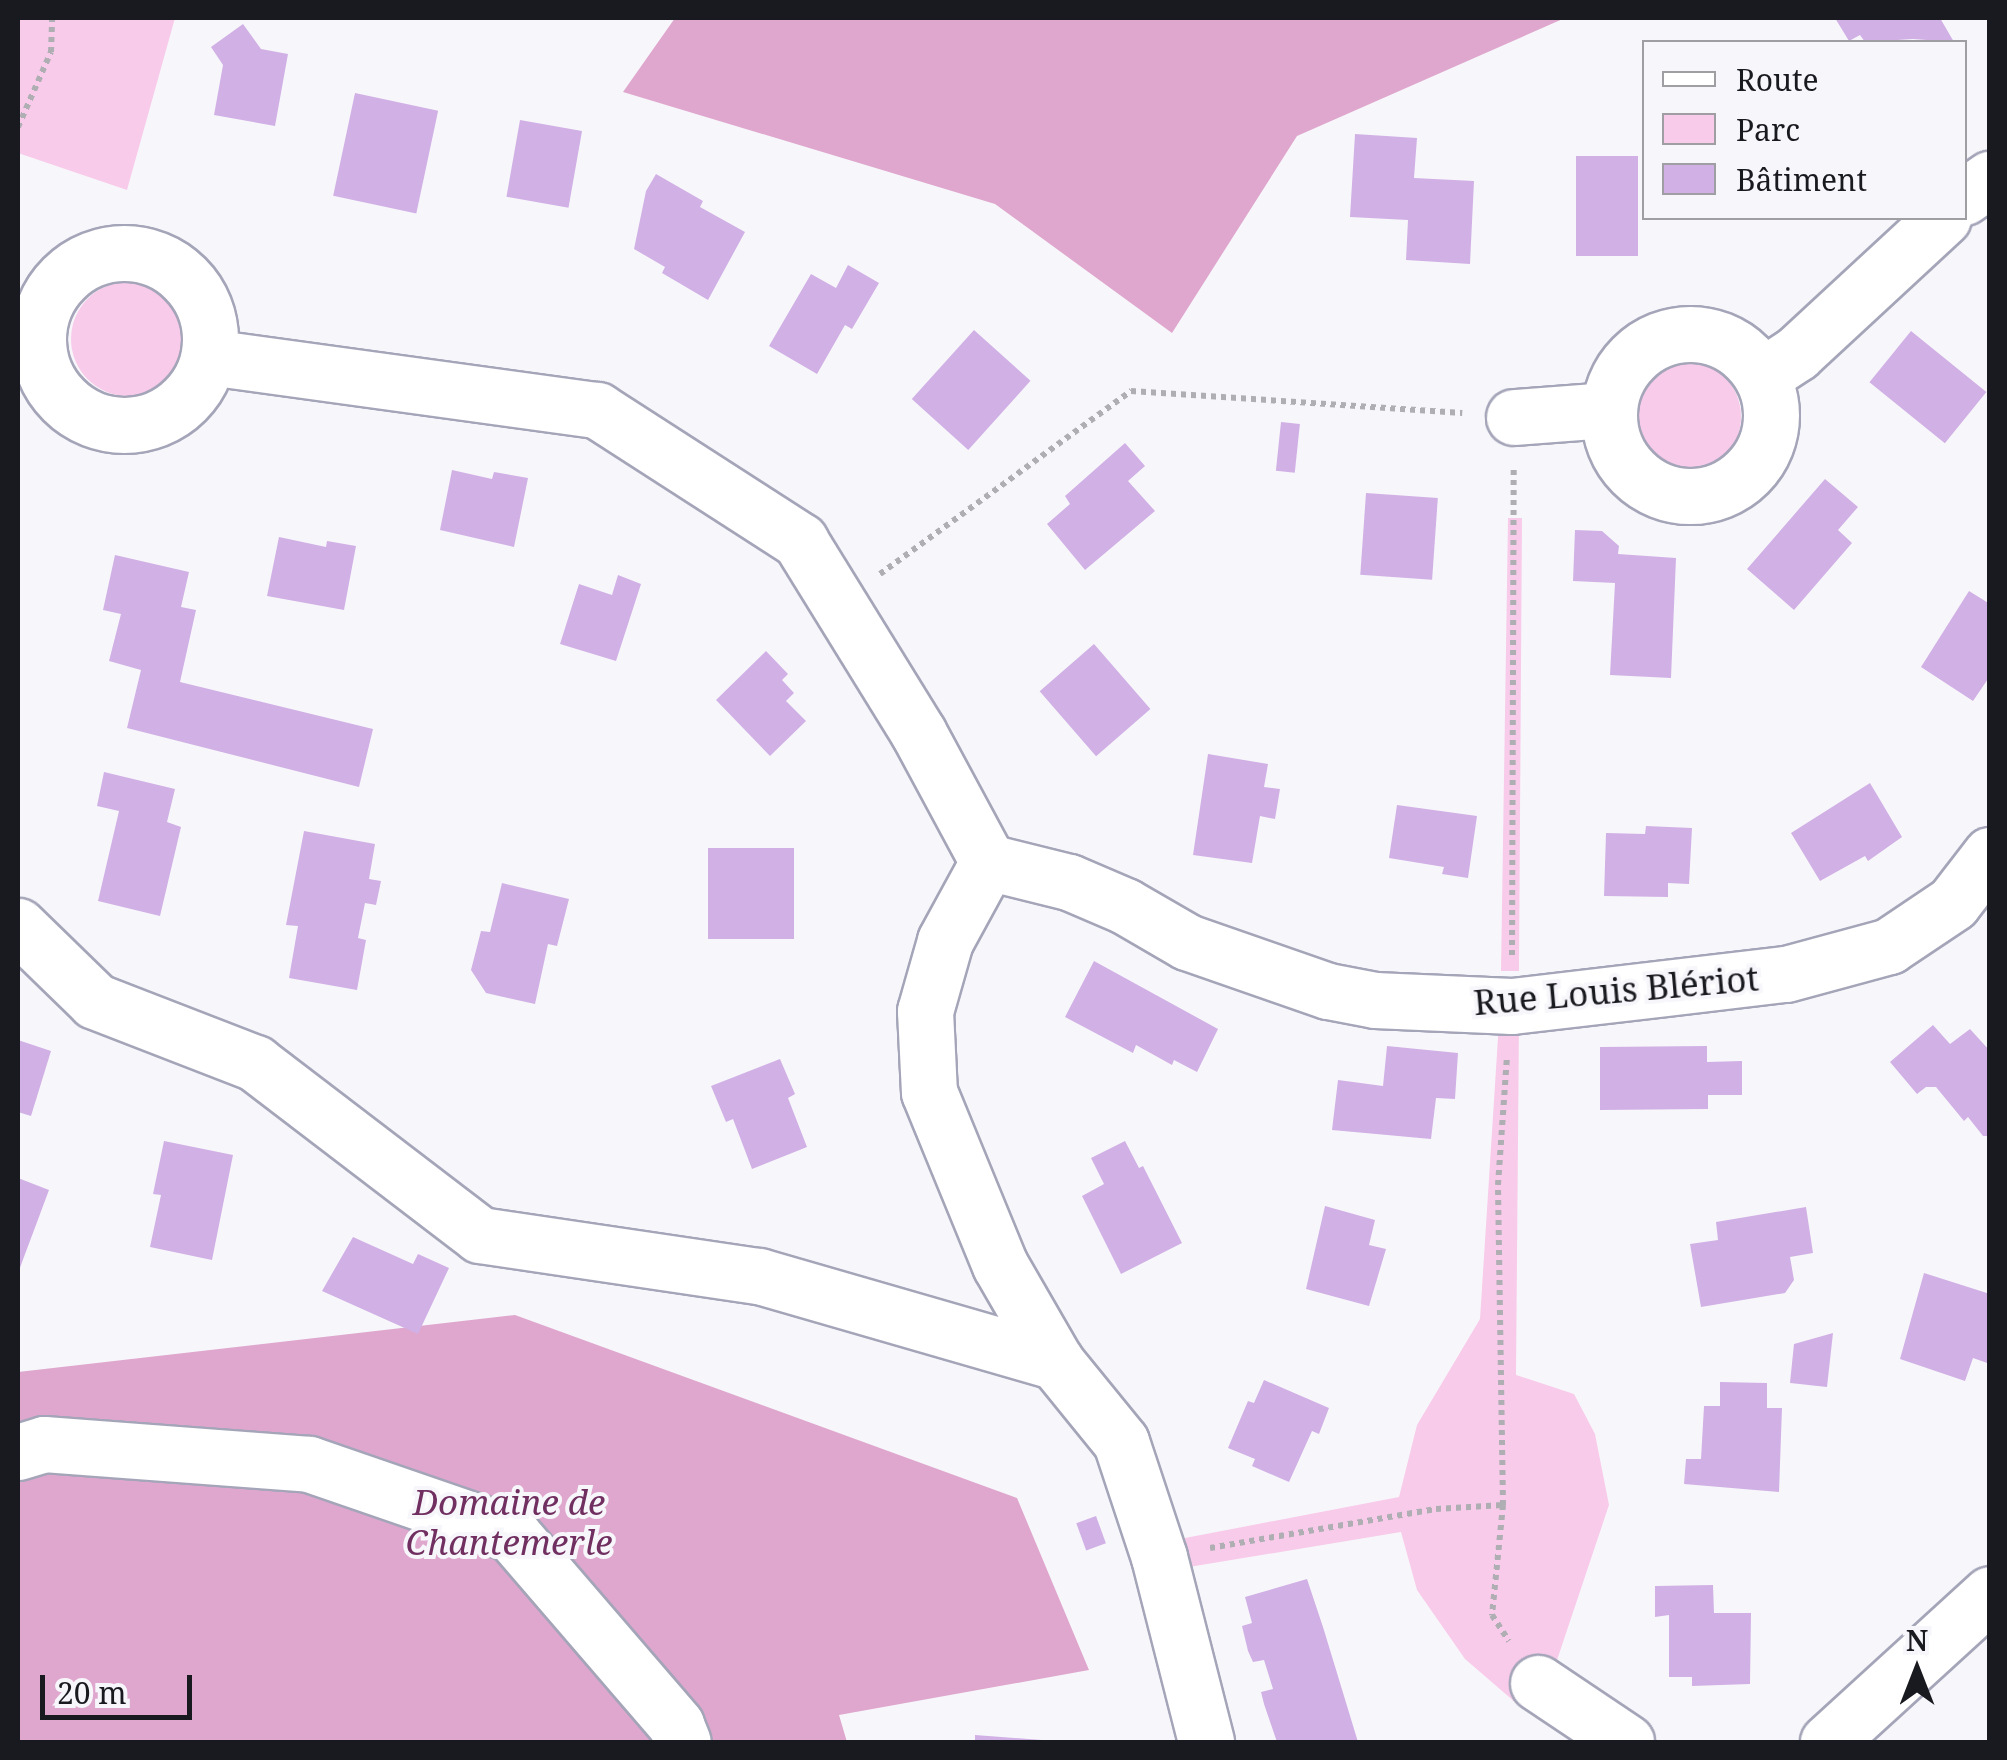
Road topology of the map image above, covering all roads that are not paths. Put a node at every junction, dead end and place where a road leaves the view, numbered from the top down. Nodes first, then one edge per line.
1 (1990, 179) edge
2 (1967, 195) edge
3 (1942, 220) edge
4 (209, 358) dead end
5 (1762, 376) junction
6 (1608, 410) junction
7 (1514, 417) road end
8 (1990, 855) edge
9 (988, 862) junction
10 (18, 926) edge
11 (1056, 1362) junction
12 (18, 1452) edge
13 (1990, 1594) edge
14 (1538, 1684) road end
15 (683, 1742) edge
16 (1206, 1742) edge
17 (1626, 1742) edge
18 (1828, 1742) edge

1 - 2 street
3 - 5 street
4 - 9 street
5 - 6 street
5 - 6 street
6 - 7 street
8 - 9 street, Rue Louis Blériot
9 - 11 street
10 - 11 street
11 - 16 street
12 - 15 street
13 - 18 street
14 - 17 street

